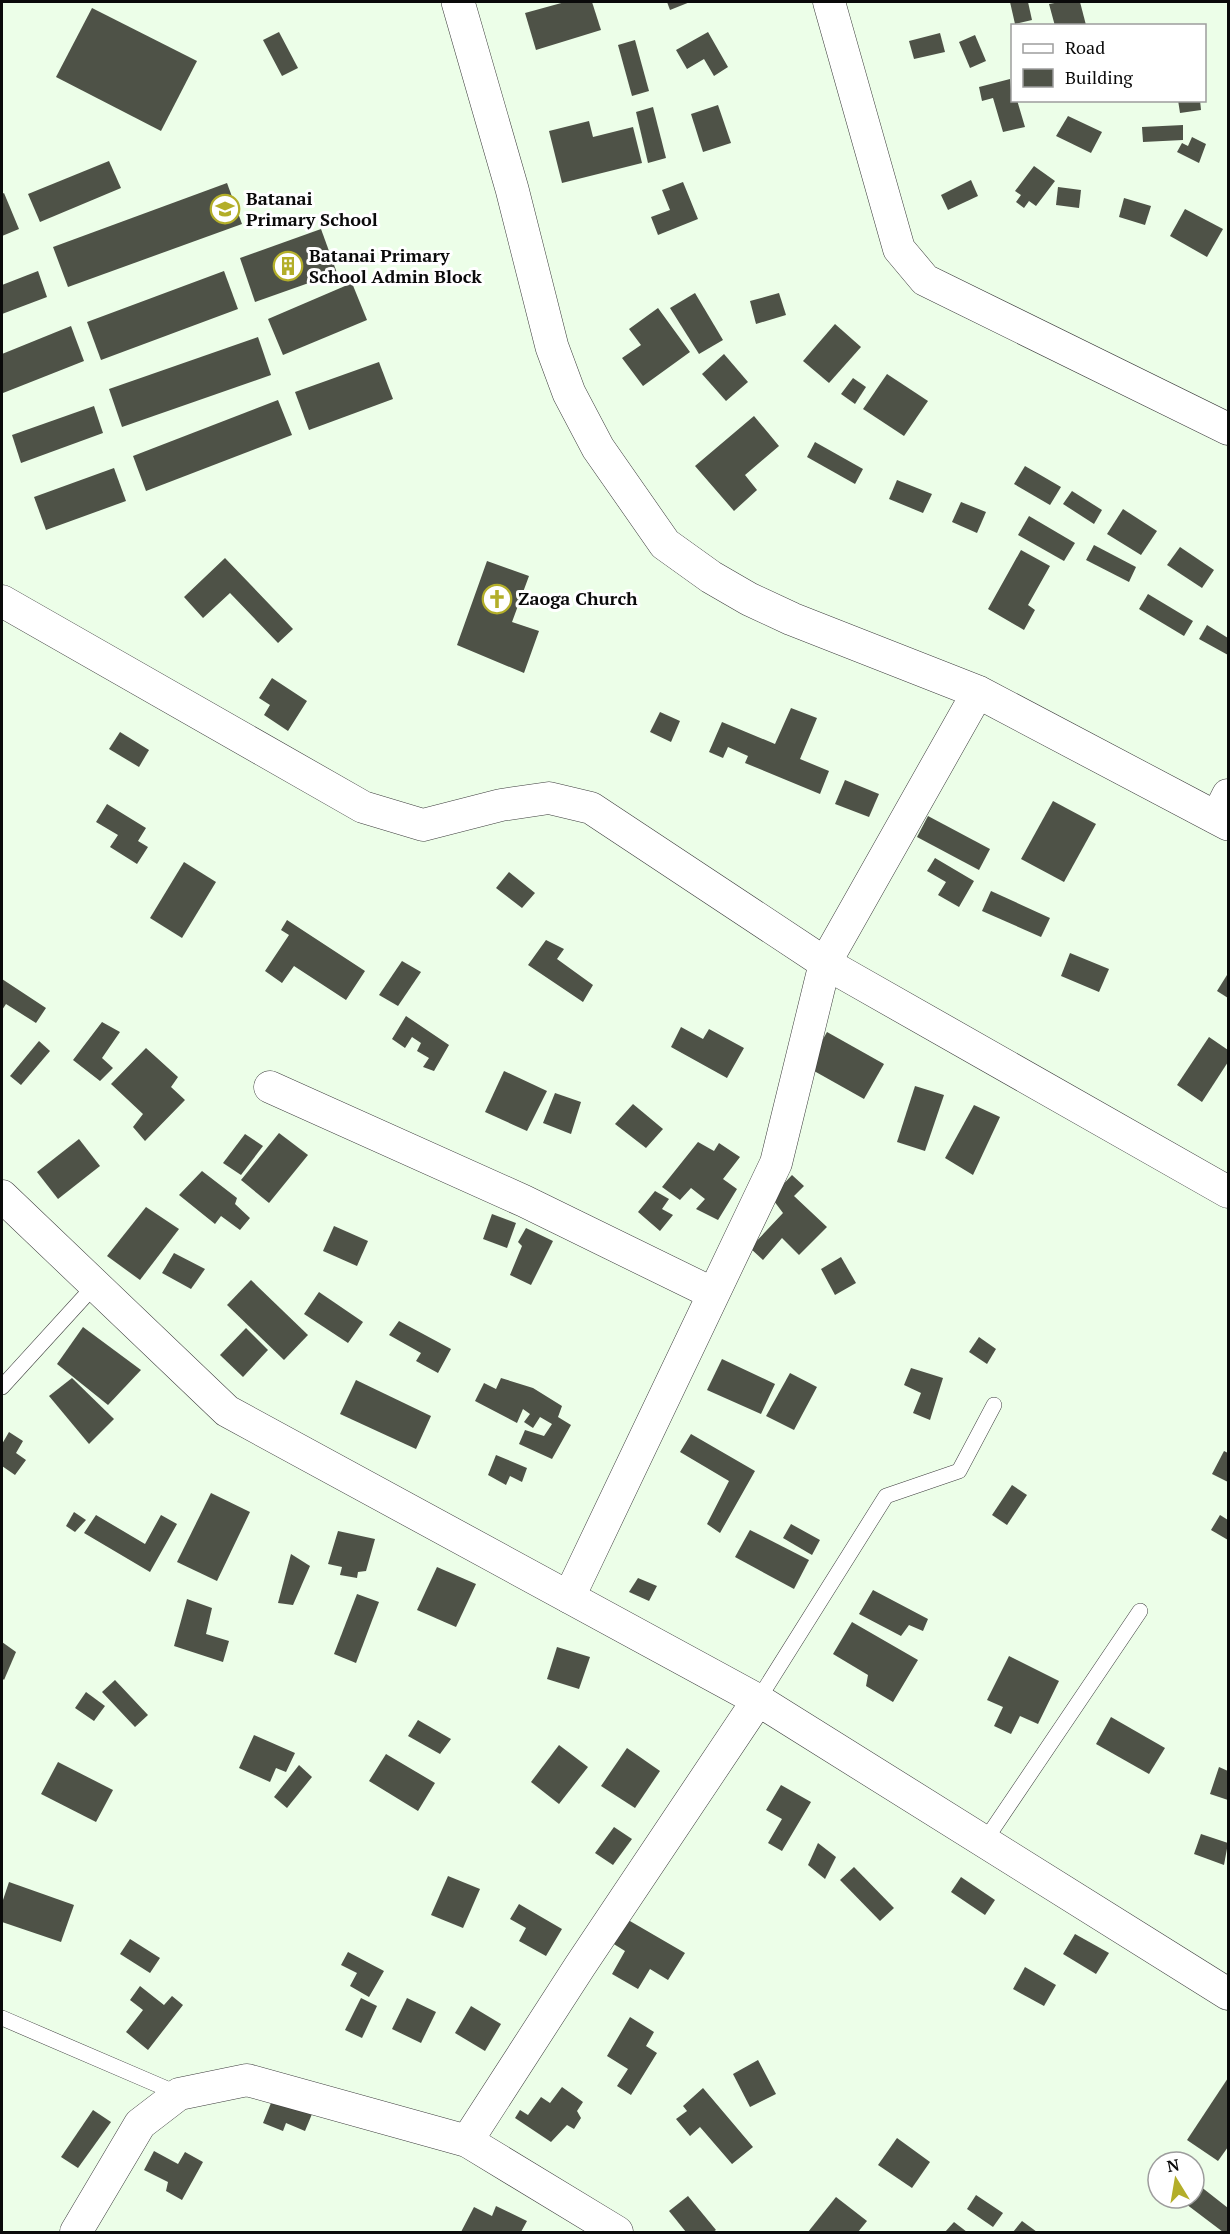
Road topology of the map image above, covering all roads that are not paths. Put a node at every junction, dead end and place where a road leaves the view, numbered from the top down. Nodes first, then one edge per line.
1 (458, 2) edge
2 (829, 2) edge
3 (1228, 429) edge
4 (2, 601) edge
5 (978, 692) junction
6 (1224, 812) edge
7 (825, 963) junction
8 (270, 1087) dead end
9 (1228, 1192) edge
10 (2, 1196) edge
11 (95, 1285) junction
12 (712, 1293) junction
13 (2, 1387) edge
14 (994, 1405) dead end
15 (569, 1597) junction
16 (1140, 1611) dead end
17 (758, 1700) junction
18 (984, 1842) junction
19 (1228, 1994) edge
20 (2, 2018) edge
21 (179, 2094) junction
22 (467, 2141) junction
23 (76, 2232) edge
24 (617, 2232) edge

1 - 5 street
2 - 3 street
4 - 7 street
5 - 6 street
5 - 7 street
7 - 9 street
7 - 12 street
8 - 12 street
10 - 11 street
11 - 13 lane
11 - 15 street
12 - 15 street
14 - 17 lane
15 - 17 street
16 - 18 lane
17 - 18 street
17 - 22 street
18 - 19 street
20 - 21 lane
21 - 22 street
21 - 23 street
22 - 24 street

